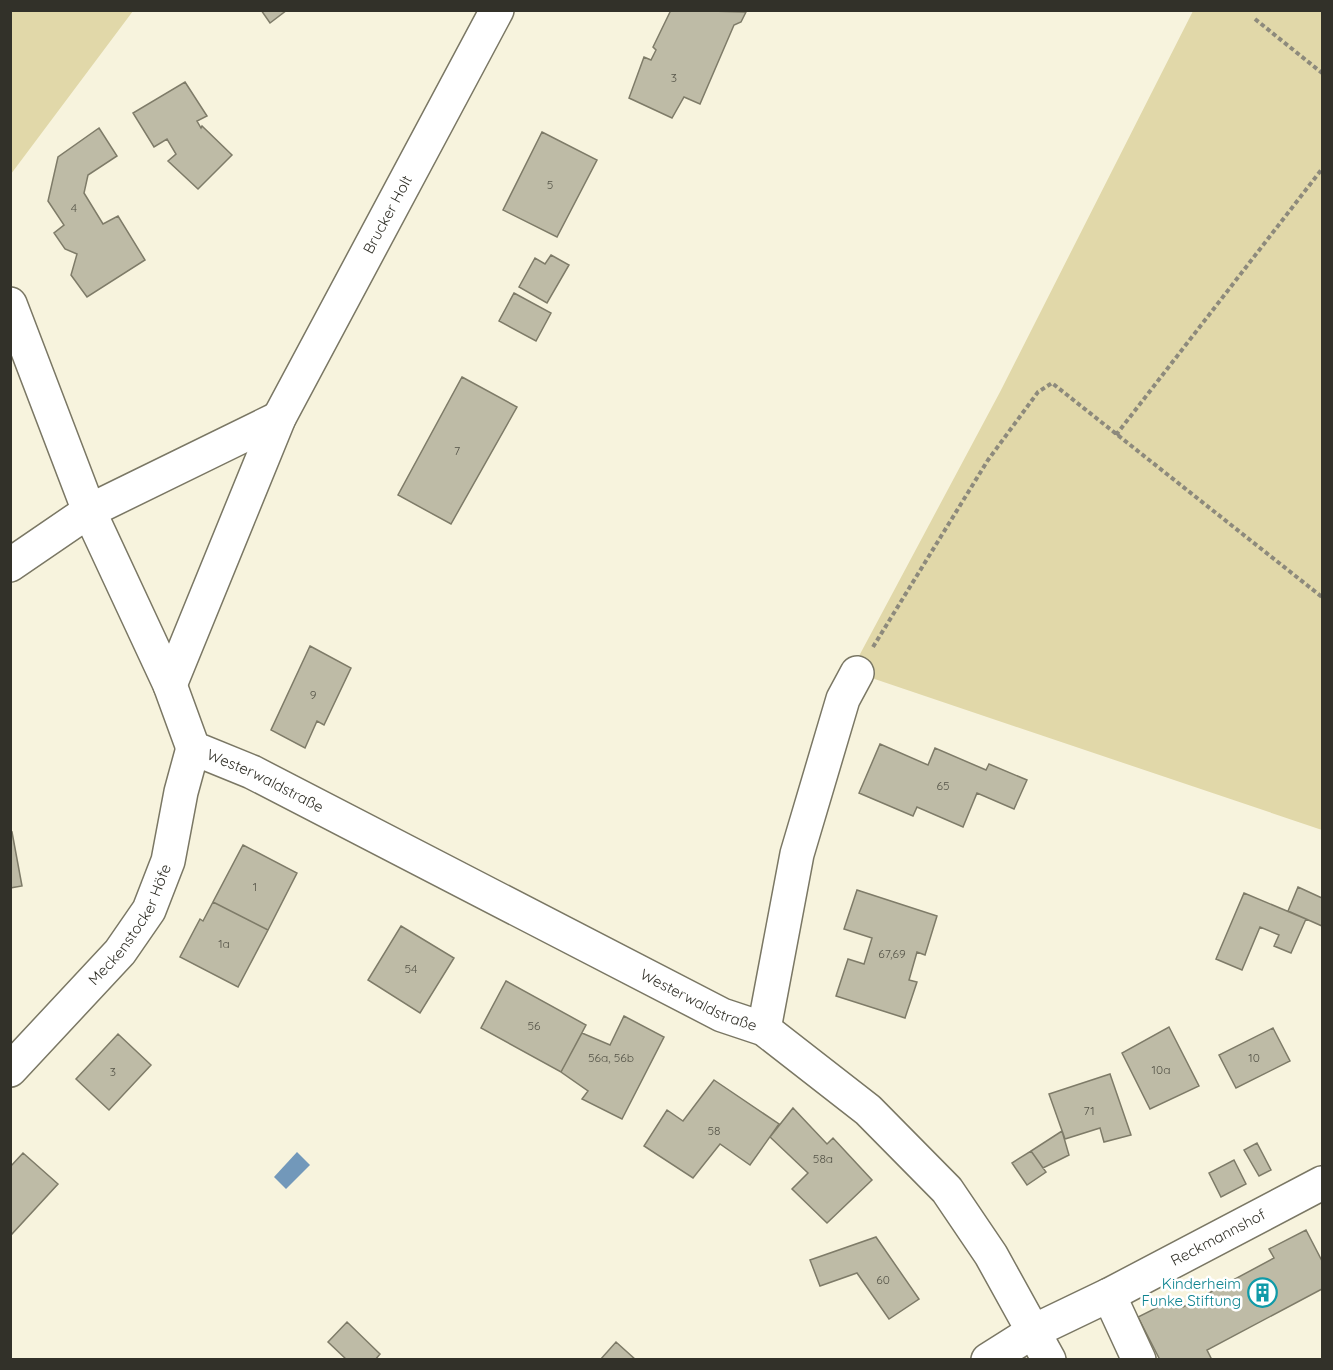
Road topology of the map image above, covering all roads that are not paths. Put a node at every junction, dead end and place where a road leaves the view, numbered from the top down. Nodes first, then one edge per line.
1 (497, 10) edge
2 (10, 304) edge
3 (279, 418) junction
4 (89, 511) junction
5 (10, 564) edge
6 (857, 673) road end
7 (170, 685) junction
8 (193, 748) junction
9 (764, 1029) junction
10 (10, 1070) edge
11 (1323, 1183) edge
12 (1109, 1295) junction
13 (1034, 1330) junction
14 (988, 1359) edge
15 (1049, 1359) edge
16 (1139, 1359) edge

1 - 3 street, Brucker Holt
2 - 4 street, Westerwaldstraße
3 - 4 street
3 - 7 street, Brucker Holt
4 - 5 street
4 - 7 street, Westerwaldstraße
6 - 9 street, Westerwaldstraße
7 - 8 street, Westerwaldstraße
8 - 9 street, Westerwaldstraße
8 - 10 street, Meckenstocker Höfe
9 - 13 street, Westerwaldstraße
11 - 12 street, Reckmannshof
12 - 13 street, Reckmannshof
12 - 16 street
13 - 14 street, Reckmannshof
13 - 15 street, Westerwaldstraße

